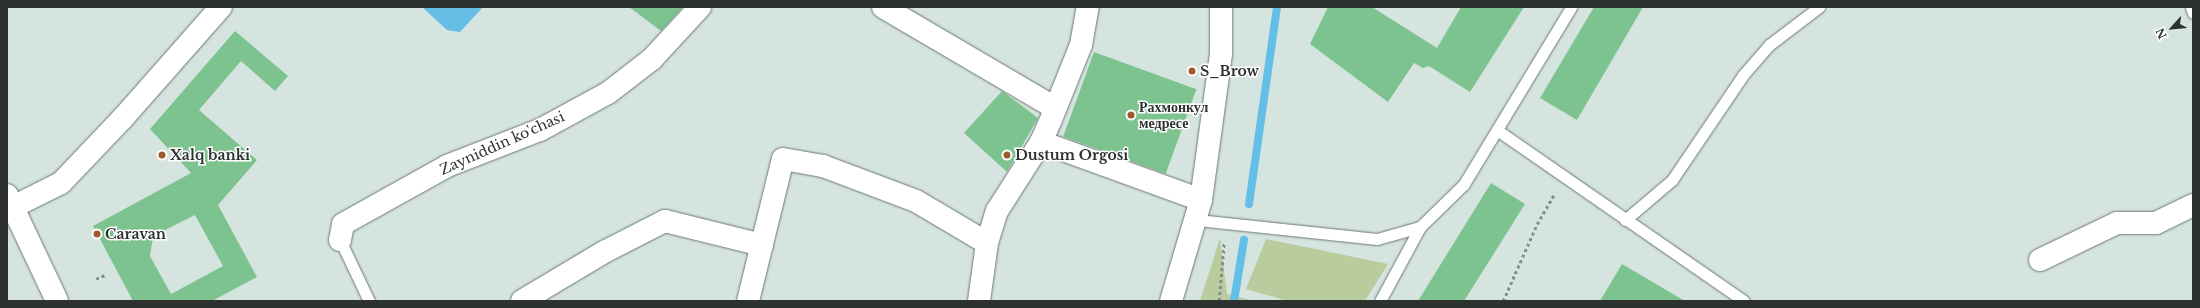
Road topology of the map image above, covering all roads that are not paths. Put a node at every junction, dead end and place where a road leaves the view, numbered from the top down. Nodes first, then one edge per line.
1 (221, 7) edge
2 (700, 7) edge
3 (883, 7) edge
4 (1088, 7) edge
5 (1221, 7) edge
6 (1571, 7) edge
7 (1819, 7) edge
8 (2191, 7) edge
9 (2193, 13) edge
10 (1054, 108) junction
11 (1497, 130) junction
12 (1041, 142) junction
13 (8, 204) edge
14 (2193, 205) edge
15 (1199, 210) junction
16 (1626, 220) junction
17 (1420, 227) junction
18 (340, 240) joint
19 (987, 243) junction
20 (762, 245) junction
21 (2040, 260) dead end
22 (57, 301) edge
23 (369, 301) edge
24 (522, 301) edge
25 (748, 301) edge
26 (979, 301) edge
27 (1171, 301) edge
28 (1380, 301) edge
29 (1744, 301) edge

1 - 13 street
2 - 18 street, Zayniddin ko'chasi
3 - 10 street
4 - 10 street
5 - 15 street
6 - 11 lane
7 - 16 lane
8 - 9 lane
10 - 12 street
11 - 16 lane
11 - 17 lane
12 - 15 street
12 - 19 street
13 - 22 street
14 - 21 street
15 - 17 lane
15 - 27 street
16 - 29 lane
17 - 28 lane
18 - 23 lane
19 - 20 street
19 - 26 street
20 - 24 street
20 - 25 street

